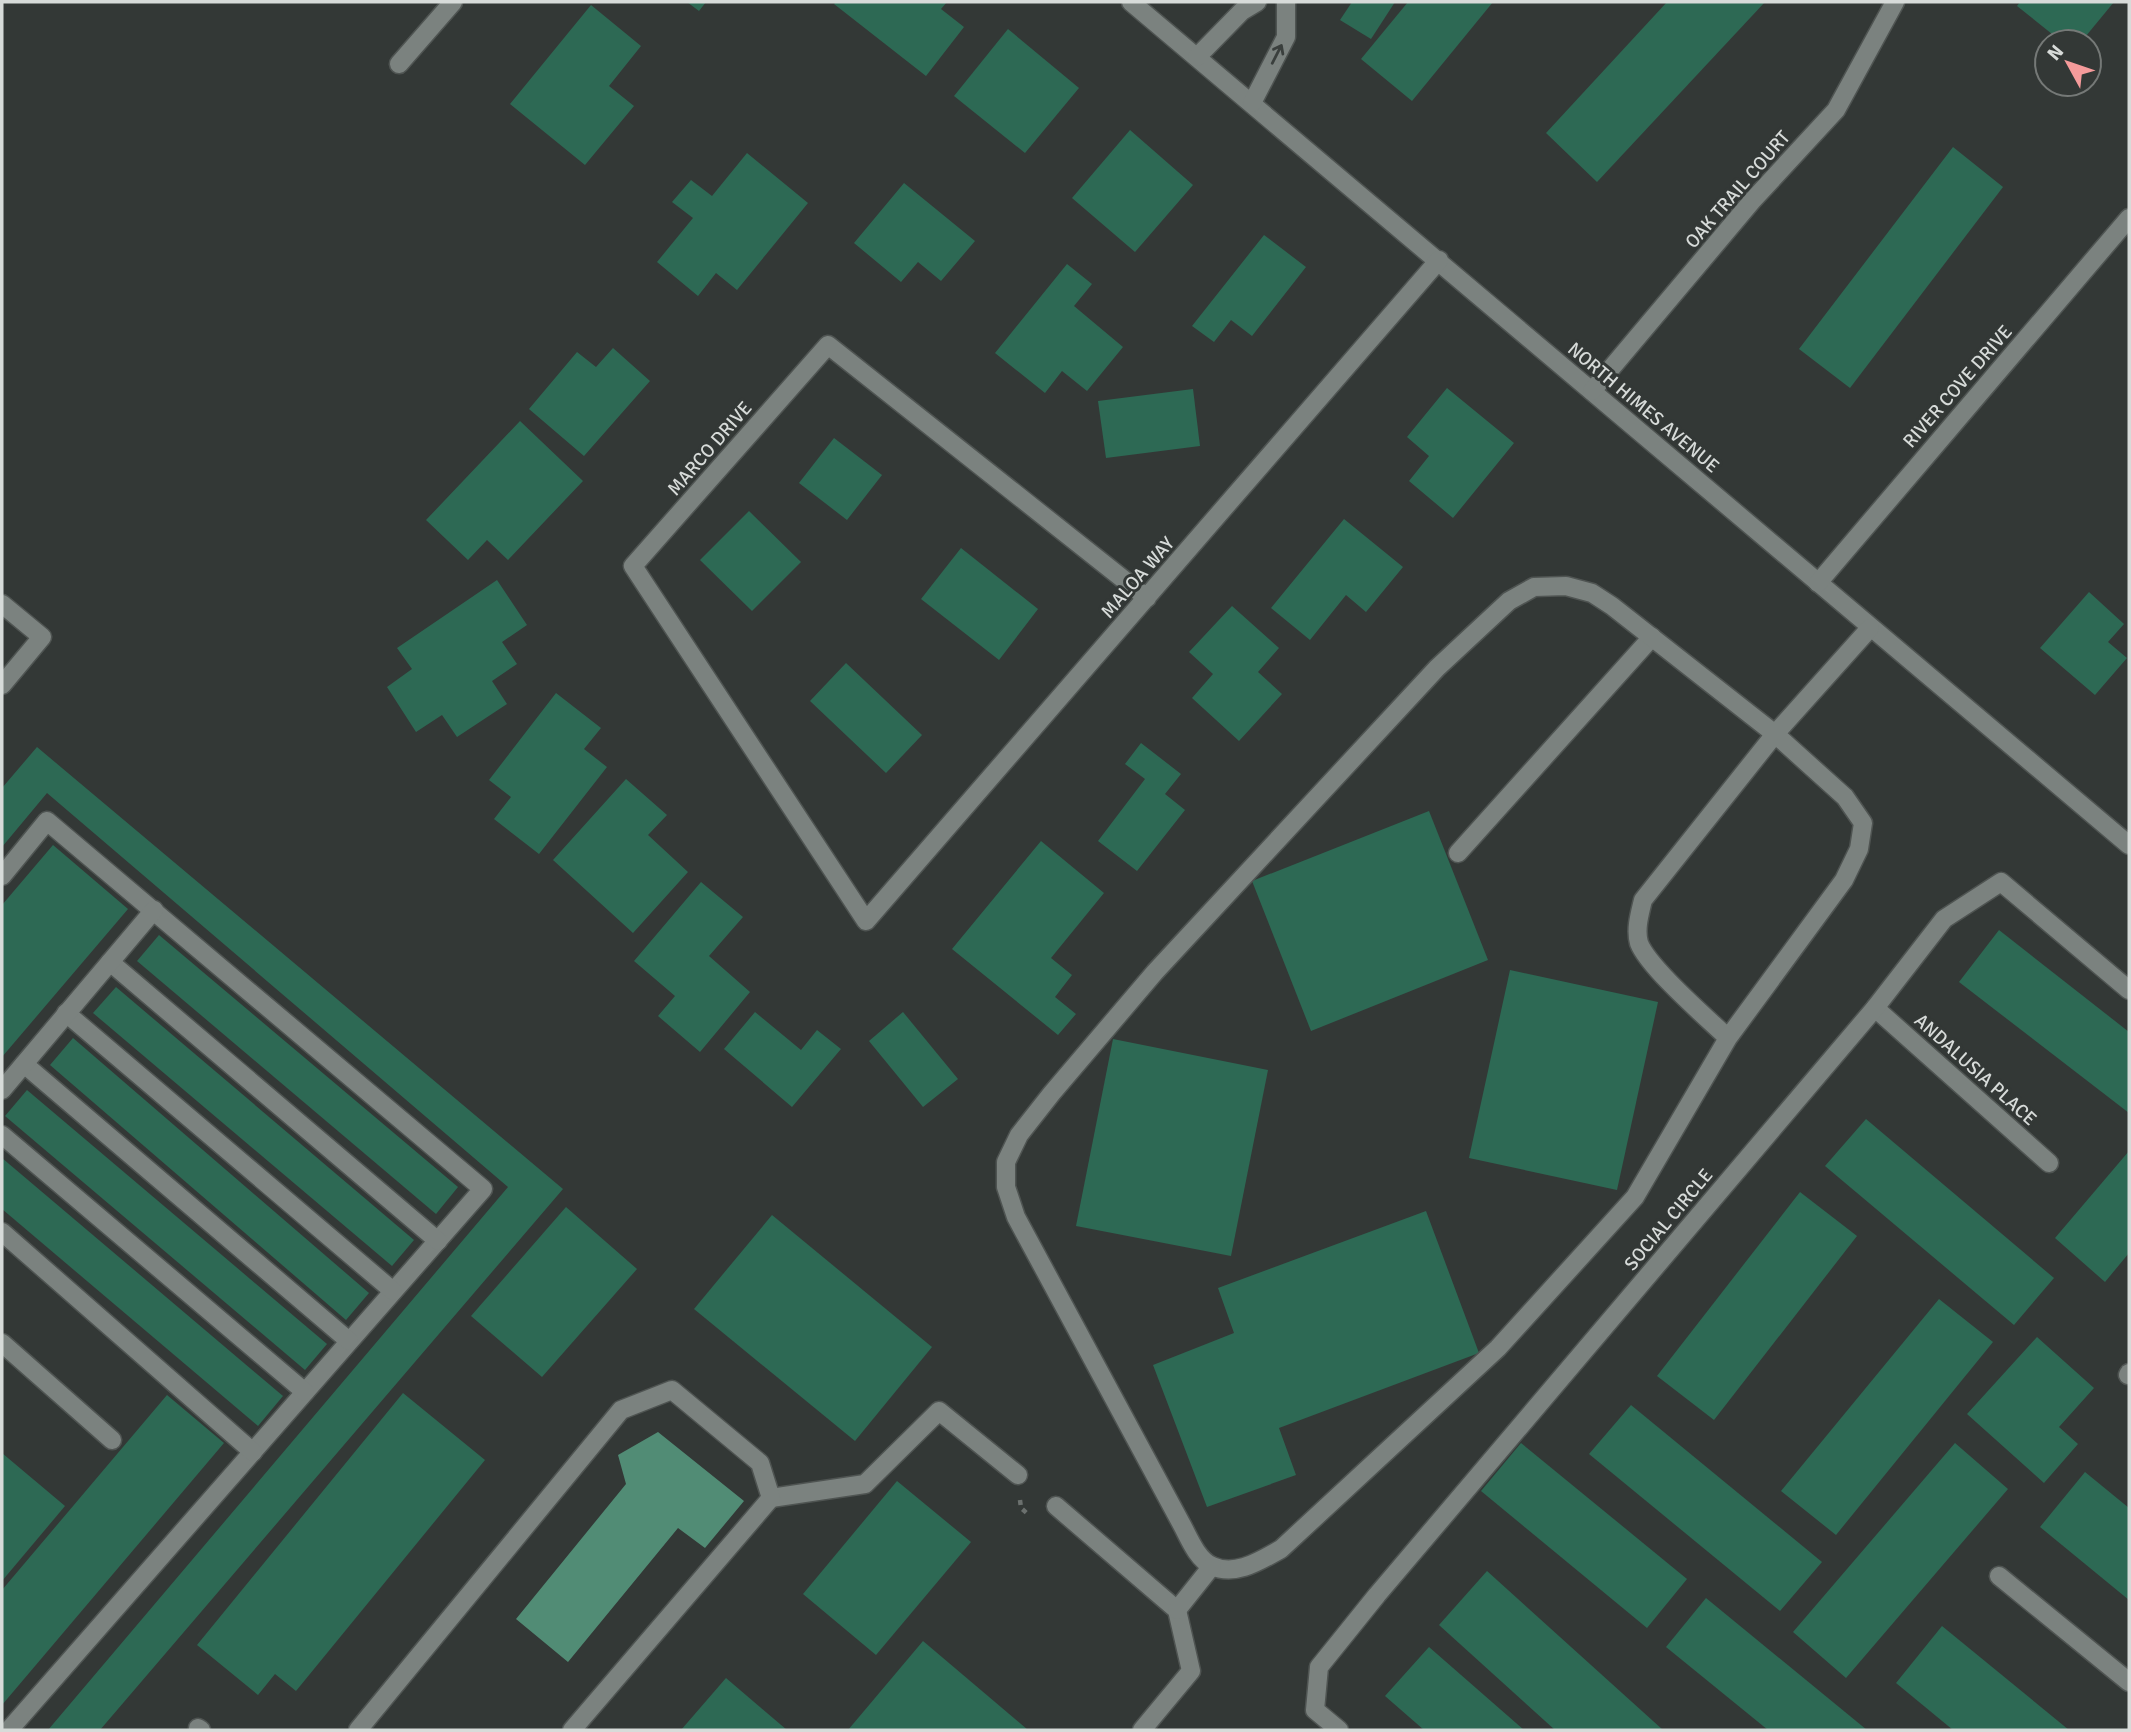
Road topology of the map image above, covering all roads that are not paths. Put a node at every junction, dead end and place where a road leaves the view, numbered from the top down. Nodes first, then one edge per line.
1 (453, 2) edge
2 (1131, 2) edge
3 (1257, 2) edge
4 (1286, 2) edge
5 (1895, 2) edge
6 (1197, 57) junction
7 (399, 64) dead end
8 (1252, 103) junction
9 (2129, 218) edge
10 (1439, 260) junction
11 (1592, 391) junction
12 (1818, 583) junction
13 (1147, 598) junction
14 (2, 604) edge
15 (1870, 628) junction
16 (1652, 637) junction
17 (2, 685) edge
18 (1775, 734) junction
19 (2129, 845) edge
20 (1458, 853) dead end
21 (2, 876) edge
22 (154, 910) junction
23 (866, 921) joint
24 (110, 962) junction
25 (2129, 990) edge
26 (1874, 1007) junction
27 (66, 1013) junction
28 (1728, 1038) junction
29 (24, 1064) junction
30 (2, 1090) edge
31 (2, 1135) edge
32 (2049, 1163) dead end
33 (2, 1232) edge
34 (438, 1241) junction
35 (393, 1291) junction
36 (349, 1341) junction
37 (2, 1343) edge
38 (305, 1392) junction
39 (112, 1440) dead end
40 (253, 1452) junction
41 (1018, 1475) dead end
42 (771, 1498) junction
43 (1056, 1506) dead end
44 (1212, 1566) junction
45 (1999, 1576) dead end
46 (1177, 1609) junction
47 (2129, 1682) edge
48 (9, 1730) edge
49 (358, 1730) edge
50 (572, 1730) edge
51 (1142, 1730) edge
52 (1339, 1730) edge

1 - 7 street
2 - 6 street, NORTH HIMES AVENUE
3 - 6 street
8 -> 4 street
5 - 11 street, OAK TRAIL COURT
6 - 8 street, NORTH HIMES AVENUE
8 - 10 street, NORTH HIMES AVENUE
9 - 12 street, RIVER COVE DRIVE
10 - 11 street, NORTH HIMES AVENUE
10 - 13 street, MALOA WAY
11 - 12 street, NORTH HIMES AVENUE
12 - 15 street, NORTH HIMES AVENUE
13 - 23 street, MALOA WAY
13 - 23 street, MARCO DRIVE
14 - 17 street
15 - 18 street
15 - 19 street, NORTH HIMES AVENUE
16 - 18 street
16 - 20 street
16 - 44 street
18 - 28 street
18 - 28 street
21 - 22 street
22 - 24 street
22 - 34 street
24 - 27 street
24 - 34 street
25 - 26 street, SOCIAL CIRCLE
26 - 32 street, ANDALUSIA PLACE
26 - 52 street, SOCIAL CIRCLE
27 - 29 street
27 - 35 street
28 - 44 street
29 - 30 street
29 - 36 street
31 - 38 street
33 - 40 street
34 - 35 street
35 - 36 street
36 - 38 street
37 - 39 street
38 - 40 street
40 - 48 street
41 - 42 street
42 - 49 street
42 - 50 street
43 - 46 street
44 - 46 street
45 - 47 street
46 - 51 street

